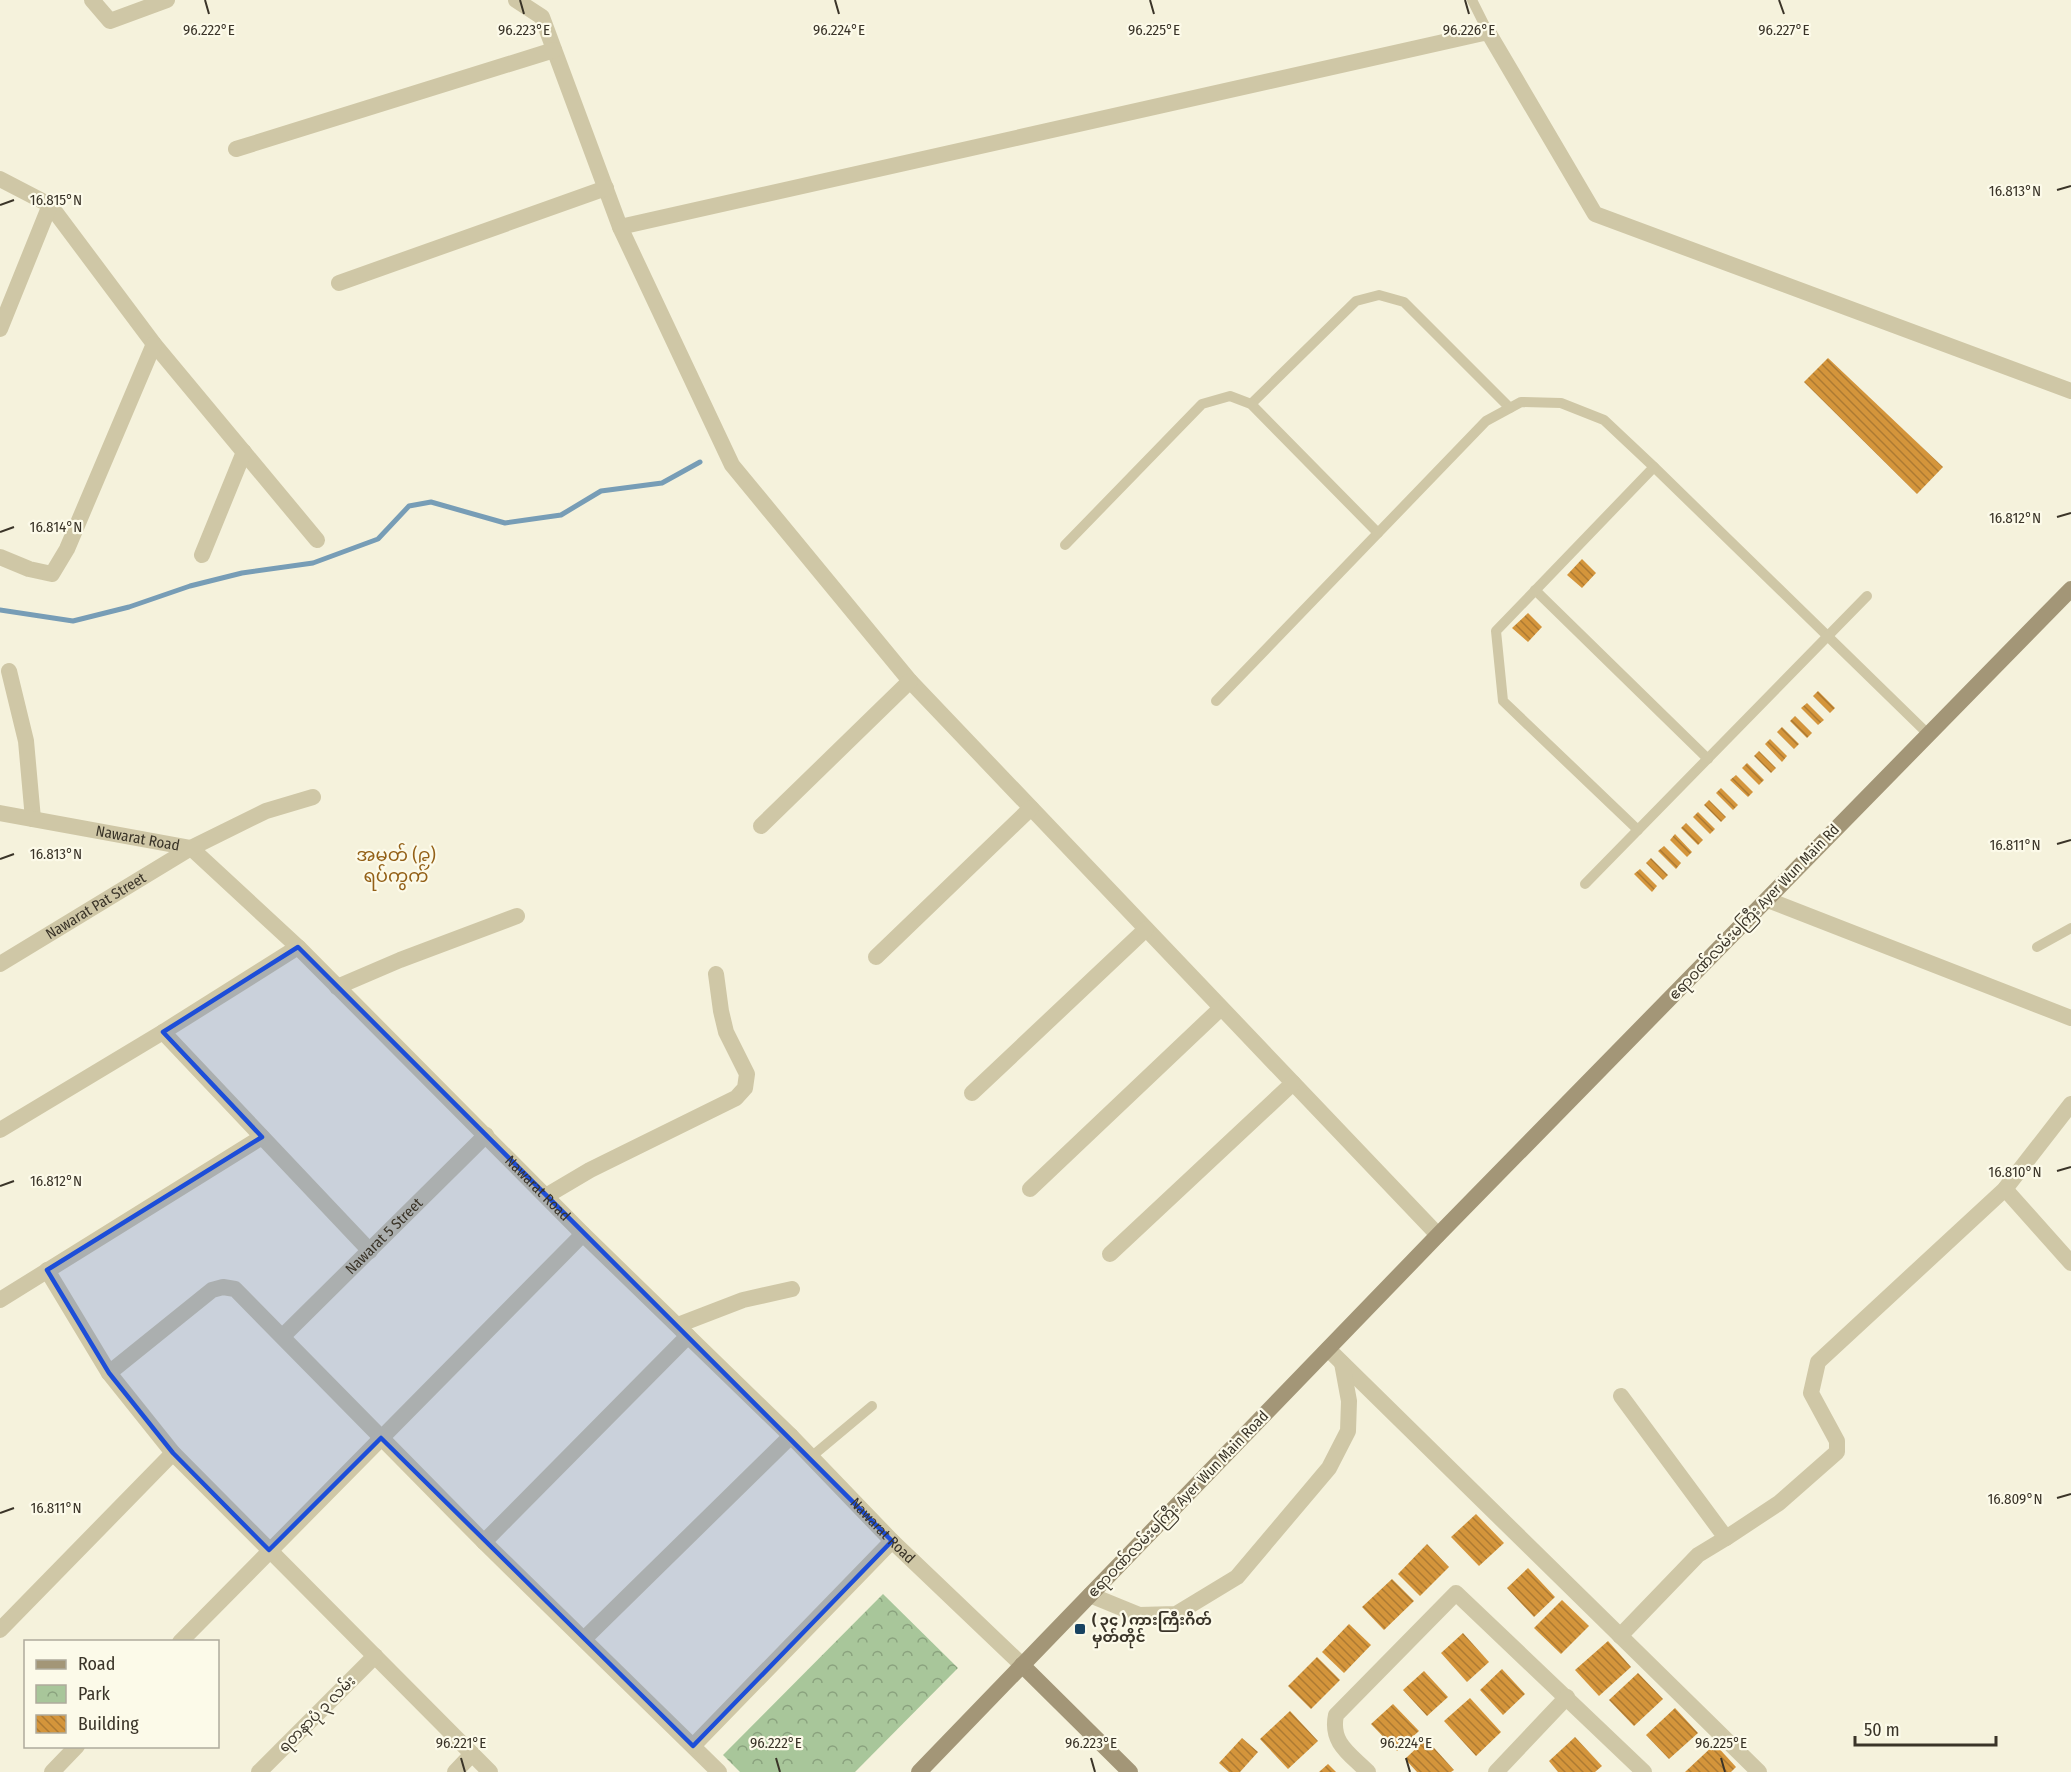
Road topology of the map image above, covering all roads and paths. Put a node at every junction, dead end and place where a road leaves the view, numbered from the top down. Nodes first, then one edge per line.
1 (92, 0) edge
2 (167, 0) edge
3 (516, 0) edge
4 (1472, 0) edge
5 (1488, 32) junction
6 (554, 50) junction
7 (236, 149) dead end
8 (0, 179) edge
9 (606, 188) junction
10 (51, 205) junction
11 (620, 227) junction
12 (339, 284) dead end
13 (0, 329) edge
14 (154, 344) junction
15 (2071, 391) edge
16 (1251, 404) junction
17 (1510, 408) junction
18 (244, 452) junction
19 (1654, 467) junction
20 (1378, 533) junction
21 (317, 540) dead end
22 (1065, 545) dead end
23 (202, 555) dead end
24 (0, 557) edge
25 (2071, 589) edge
26 (1535, 590) junction
27 (1867, 596) dead end
28 (1828, 637) junction
29 (9, 671) dead end
30 (910, 681) junction
31 (1216, 702) dead end
32 (1928, 734) junction
33 (1707, 759) junction
34 (313, 797) dead end
35 (1031, 808) junction
36 (0, 813) edge
37 (33, 819) junction
38 (761, 826) dead end
39 (1638, 830) junction
40 (191, 848) junction
41 (1585, 884) dead end
42 (1768, 900) junction
43 (517, 916) dead end
44 (2071, 928) edge
45 (1146, 929) junction
46 (298, 947) junction
47 (2037, 947) dead end
48 (876, 957) dead end
49 (0, 964) edge
50 (716, 974) dead end
51 (337, 987) junction
52 (1221, 1008) junction
53 (2071, 1018) edge
54 (163, 1032) junction
55 (1293, 1083) junction
56 (972, 1093) dead end
57 (2071, 1104) edge
58 (0, 1130) edge
59 (486, 1135) junction
60 (262, 1137) junction
61 (1030, 1189) dead end
62 (2005, 1189) junction
63 (546, 1196) junction
64 (583, 1234) junction
65 (1438, 1235) junction
66 (370, 1251) junction
67 (1110, 1254) dead end
68 (2071, 1263) edge
69 (47, 1270) junction
70 (792, 1289) dead end
71 (0, 1300) edge
72 (683, 1330) junction
73 (283, 1336) junction
74 (1328, 1349) junction
75 (1342, 1363) junction
76 (109, 1373) junction
77 (1621, 1396) dead end
78 (872, 1406) dead end
79 (790, 1436) junction
80 (381, 1438) junction
81 (173, 1452) junction
82 (811, 1457) junction
83 (1726, 1538) junction
84 (892, 1541) junction
85 (484, 1542) junction
86 (269, 1550) junction
87 (1090, 1595) junction
88 (0, 1630) edge
89 (1620, 1636) junction
90 (584, 1639) junction
91 (181, 1640) edge
92 (375, 1656) junction
93 (1022, 1665) junction
94 (1567, 1697) junction
95 (693, 1746) junction
96 (75, 1748) edge
97 (472, 1754) junction
98 (52, 1772) edge
99 (259, 1772) edge
100 (455, 1772) edge
101 (490, 1772) edge
102 (719, 1772) edge
103 (919, 1772) edge
104 (1130, 1772) edge
105 (1368, 1772) edge
106 (1496, 1772) edge
107 (1644, 1772) edge
108 (1759, 1772) edge

1 - 2 street
3 - 6 street
4 - 5 lane
5 - 11 street
5 - 15 street
6 - 7 street
6 - 9 street
8 - 10 street
9 - 11 street
9 - 12 street
10 - 13 street
10 - 14 street
11 - 30 street
14 - 18 street
14 - 24 street
16 - 17 lane
16 - 20 lane
16 - 22 lane
17 - 19 lane
17 - 20 lane
18 - 21 street
18 - 23 street
19 - 26 lane
19 - 28 lane
20 - 31 lane
25 - 32 main road, ဧရာဝဏ်လမ်းမကြီး Ayer Wun Main Rd
26 - 33 lane
26 - 39 lane
27 - 28 lane
28 - 32 lane
28 - 33 lane
29 - 37 street
30 - 35 street
30 - 38 street
32 - 42 main road, ဧရာဝဏ်လမ်းမကြီး Ayer Wun Main Rd
33 - 39 lane
34 - 40 street, Nawarat Pat Street
35 - 45 street
35 - 48 street
36 - 37 street, Nawarat Road
37 - 40 street, Nawarat Road
39 - 41 lane
40 - 46 street, Nawarat Road
40 - 49 street, Nawarat Pat Street
42 - 53 street
42 - 65 main road, ဧရာဝဏ်လမ်းမကြီး Ayer Wun Main Rd
43 - 51 street
44 - 47 lane
45 - 52 street
45 - 56 street
46 - 51 street, Nawarat Road
46 - 54 street
50 - 63 street
51 - 59 street, Nawarat Road
52 - 55 street
52 - 61 street
54 - 58 street
54 - 60 street
55 - 65 street
55 - 67 street
57 - 62 street
59 - 63 street, Nawarat Road
59 - 66 street, Nawarat 5 Street
60 - 66 street
60 - 69 street
62 - 68 street
62 - 83 street
63 - 64 street, Nawarat Road
64 - 72 street, Nawarat Road
64 - 80 street
65 - 74 main road, ဧရာဝဏ်လမ်းမကြီး Ayer Wun Main Road
66 - 73 street, Nawarat 5 Street
69 - 71 street
69 - 76 street
70 - 72 street
72 - 79 street, Nawarat Road
72 - 85 street
73 - 76 street
73 - 80 street
74 - 75 street
74 - 87 main road, ဧရာဝဏ်လမ်းမကြီး Ayer Wun Main Road
75 - 87 street
75 - 89 street
76 - 81 street
77 - 83 street
78 - 82 lane
79 - 82 street, Nawarat Road
79 - 90 street
80 - 85 street
80 - 86 street
81 - 86 street
81 - 88 street
82 - 84 street, Nawarat Road
83 - 89 street
84 - 93 street, Nawarat Road
84 - 95 street
85 - 90 street
86 - 91 street
86 - 92 street
87 - 93 main road, ဧရာဝဏ်လမ်းမကြီး Ayer Wun Main Road
89 - 108 street
90 - 95 street
92 - 97 street
92 - 99 street, ရတနာပုံ ၃ လမ်း
93 - 103 main road, ဧရာဝဏ်လမ်းမကြီး Ayer Wun Main Road
93 - 104 main road
94 - 105 street
94 - 106 street
94 - 107 street
95 - 102 street
96 - 98 street
97 - 100 street
97 - 101 street

